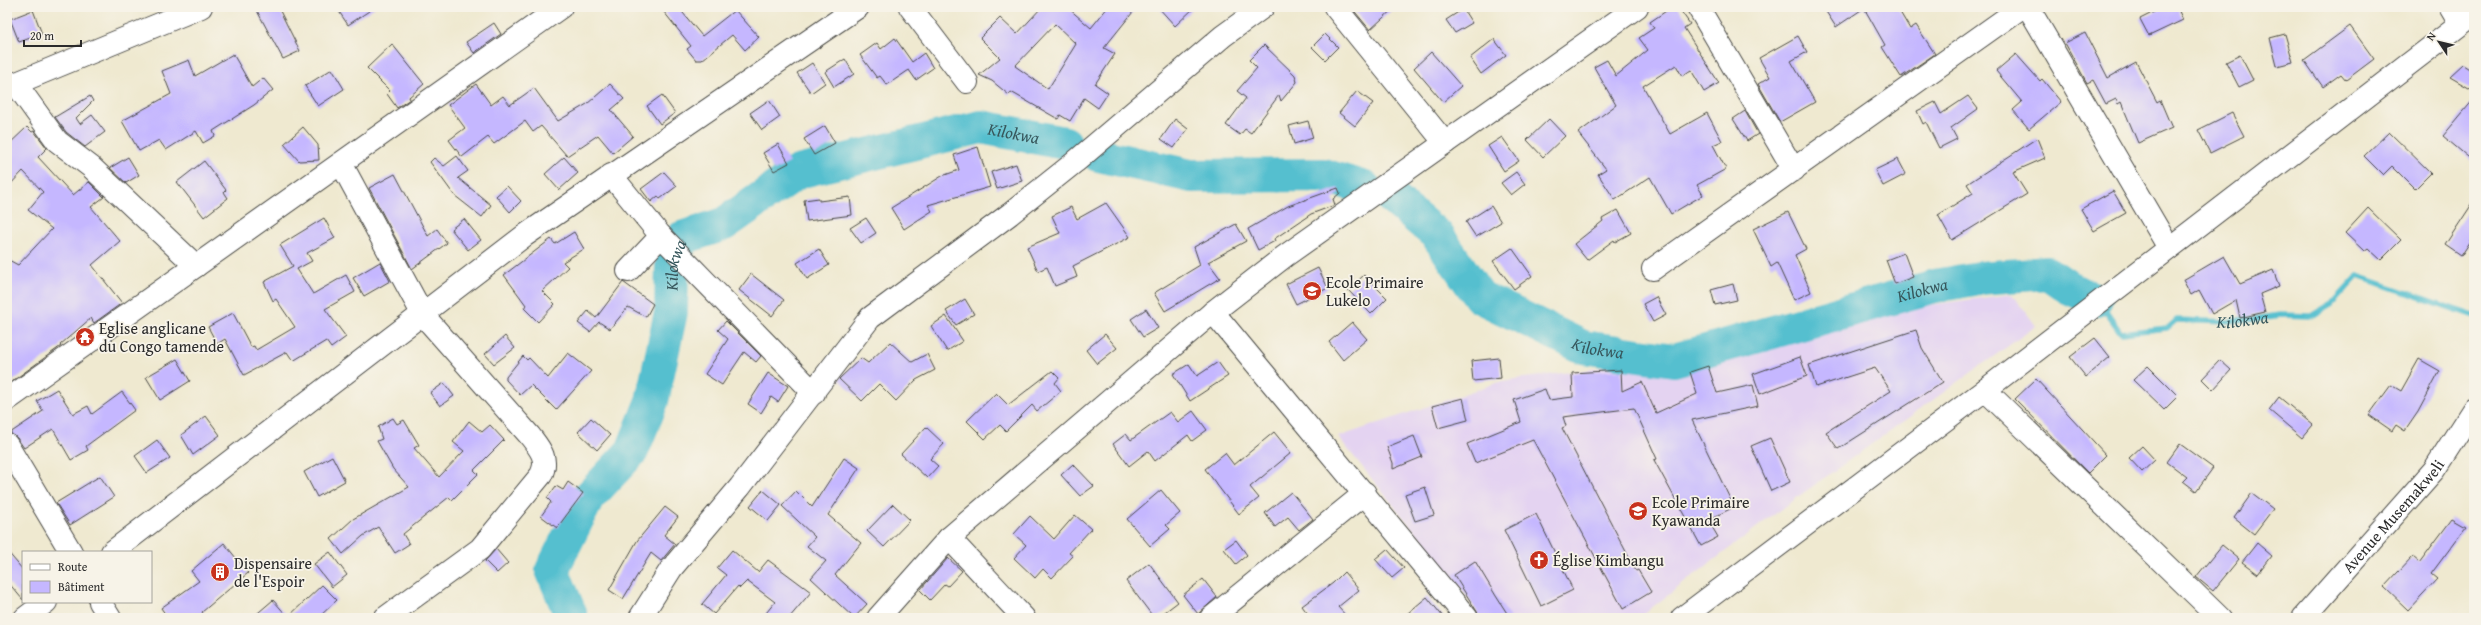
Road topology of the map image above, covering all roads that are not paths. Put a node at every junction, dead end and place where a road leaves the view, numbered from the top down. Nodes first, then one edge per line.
1 (201, 7) edge
2 (561, 7) edge
3 (858, 7) edge
4 (910, 7) edge
5 (1263, 7) edge
6 (1335, 7) edge
7 (1637, 7) edge
8 (1698, 7) edge
9 (2022, 7) edge
10 (2028, 7) edge
11 (2461, 15) edge
12 (967, 82) dead end
13 (11, 85) edge
14 (1445, 143) junction
15 (342, 164) junction
16 (1794, 170) junction
17 (611, 175) junction
18 (664, 239) junction
19 (2169, 248) junction
20 (196, 266) junction
21 (1654, 269) dead end
22 (628, 270) dead end
23 (1213, 312) junction
24 (423, 315) junction
25 (1986, 390) junction
26 (814, 393) junction
27 (7, 400) edge
28 (2474, 408) edge
29 (7, 445) edge
30 (1365, 493) junction
31 (949, 538) junction
32 (70, 551) edge
33 (113, 551) edge
34 (45, 603) edge
35 (101, 603) edge
36 (24, 618) edge
37 (110, 618) edge
38 (384, 618) edge
39 (640, 618) edge
40 (878, 618) edge
41 (1024, 618) edge
42 (1211, 618) edge
43 (1467, 618) edge
44 (1682, 618) edge
45 (2220, 618) edge
46 (2303, 618) edge

1 - 13 street
2 - 15 street
3 - 17 street
4 - 12 street
5 - 26 street
6 - 14 street
7 - 14 street
8 - 16 street
9 - 16 street
10 - 19 street
11 - 19 street
13 - 20 street
14 - 23 street
15 - 20 street
15 - 24 street
16 - 21 street
17 - 18 street
17 - 24 street
18 - 22 street
18 - 26 street
19 - 25 street
20 - 27 street
23 - 30 street
23 - 31 street
24 - 33 street
24 - 38 street
25 - 44 street
25 - 45 street
26 - 39 street
28 - 46 street, Avenue Musemakweli
29 - 32 street
30 - 42 street
30 - 43 street
31 - 40 street
31 - 41 street
34 - 36 street
35 - 37 street

